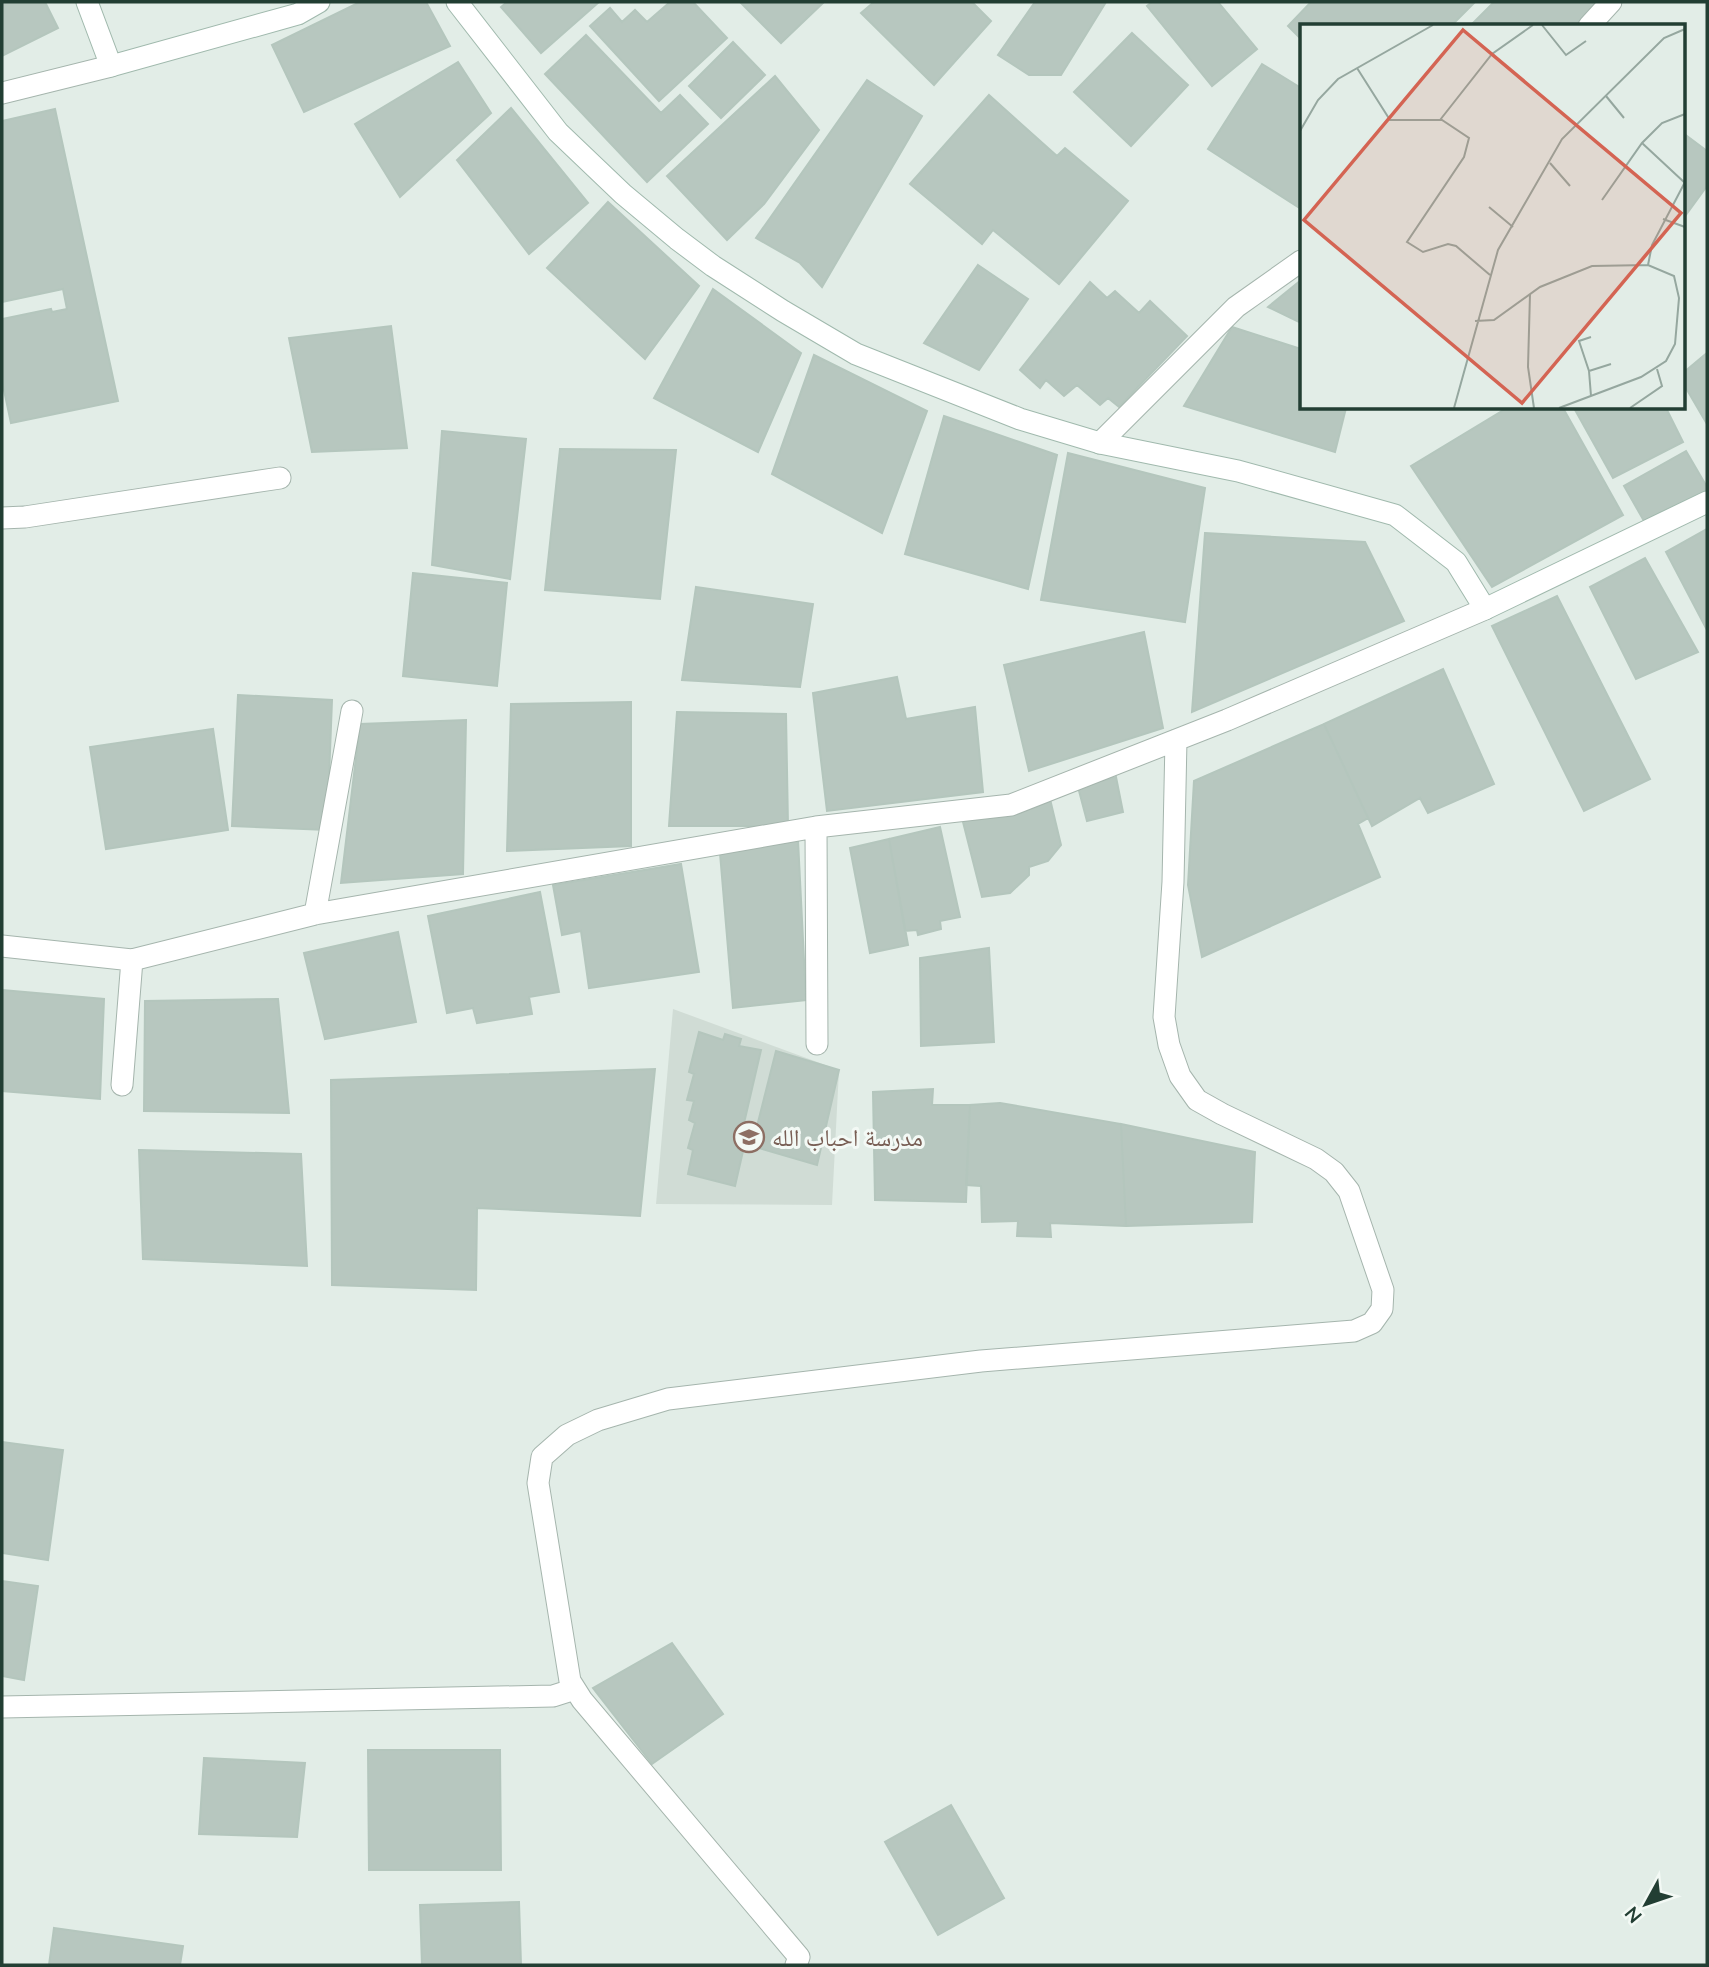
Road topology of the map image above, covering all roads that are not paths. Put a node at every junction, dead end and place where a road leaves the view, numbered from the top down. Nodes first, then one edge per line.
1 (87, 2) edge
2 (319, 2) edge
3 (457, 2) edge
4 (1611, 2) edge
5 (1591, 24) edge
6 (111, 66) junction
7 (2, 93) edge
8 (1300, 262) edge
9 (1100, 443) junction
10 (280, 478) dead end
11 (1707, 502) edge
12 (2, 518) edge
13 (1485, 610) junction
14 (352, 711) dead end
15 (1177, 740) junction
16 (816, 827) junction
17 (315, 914) junction
18 (2, 946) edge
19 (132, 960) junction
20 (817, 1044) dead end
21 (122, 1085) dead end
22 (575, 1689) junction
23 (2, 1707) edge
24 (796, 1965) edge

1 - 6 street
2 - 6 street
3 - 9 street
4 - 5 street
6 - 7 street
8 - 9 street
9 - 13 street
10 - 12 street
11 - 13 street
13 - 15 street
14 - 17 street
15 - 16 street
15 - 22 street
16 - 17 street
16 - 20 street
17 - 19 street
18 - 19 street
19 - 21 street
22 - 23 street
22 - 24 street

